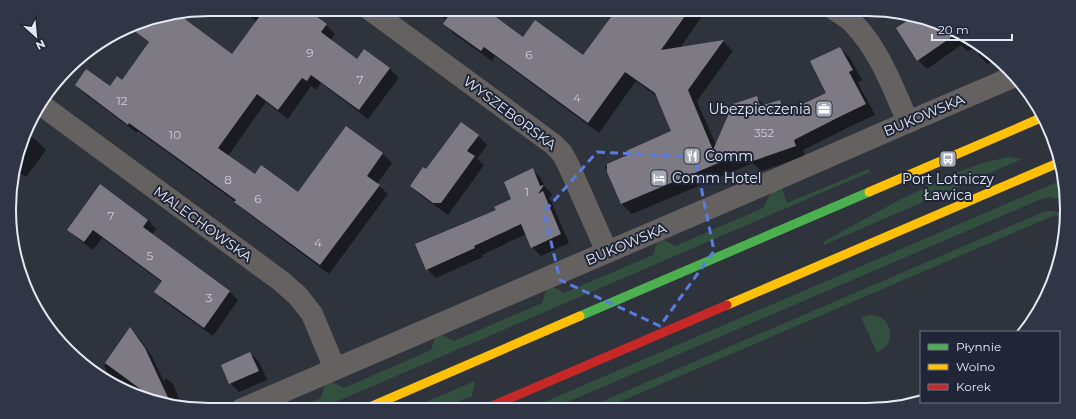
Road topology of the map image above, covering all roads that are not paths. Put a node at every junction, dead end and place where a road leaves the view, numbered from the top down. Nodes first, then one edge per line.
1 (379, 16) edge
2 (844, 16) edge
3 (1009, 79) edge
4 (45, 108) edge
5 (1037, 119) edge
6 (908, 122) junction
7 (1054, 165) edge
8 (607, 252) junction
9 (335, 369) junction
10 (256, 403) edge
11 (379, 403) edge
12 (499, 403) edge

1 - 8 street, WYSZEBORSKA
2 - 6 street
3 - 6 street, BUKOWSKA
4 - 9 street, MALECHOWSKA
5 - 11 main road
6 - 8 street, BUKOWSKA
7 - 12 main road
8 - 9 street, BUKOWSKA
9 - 10 street, BUKOWSKA

